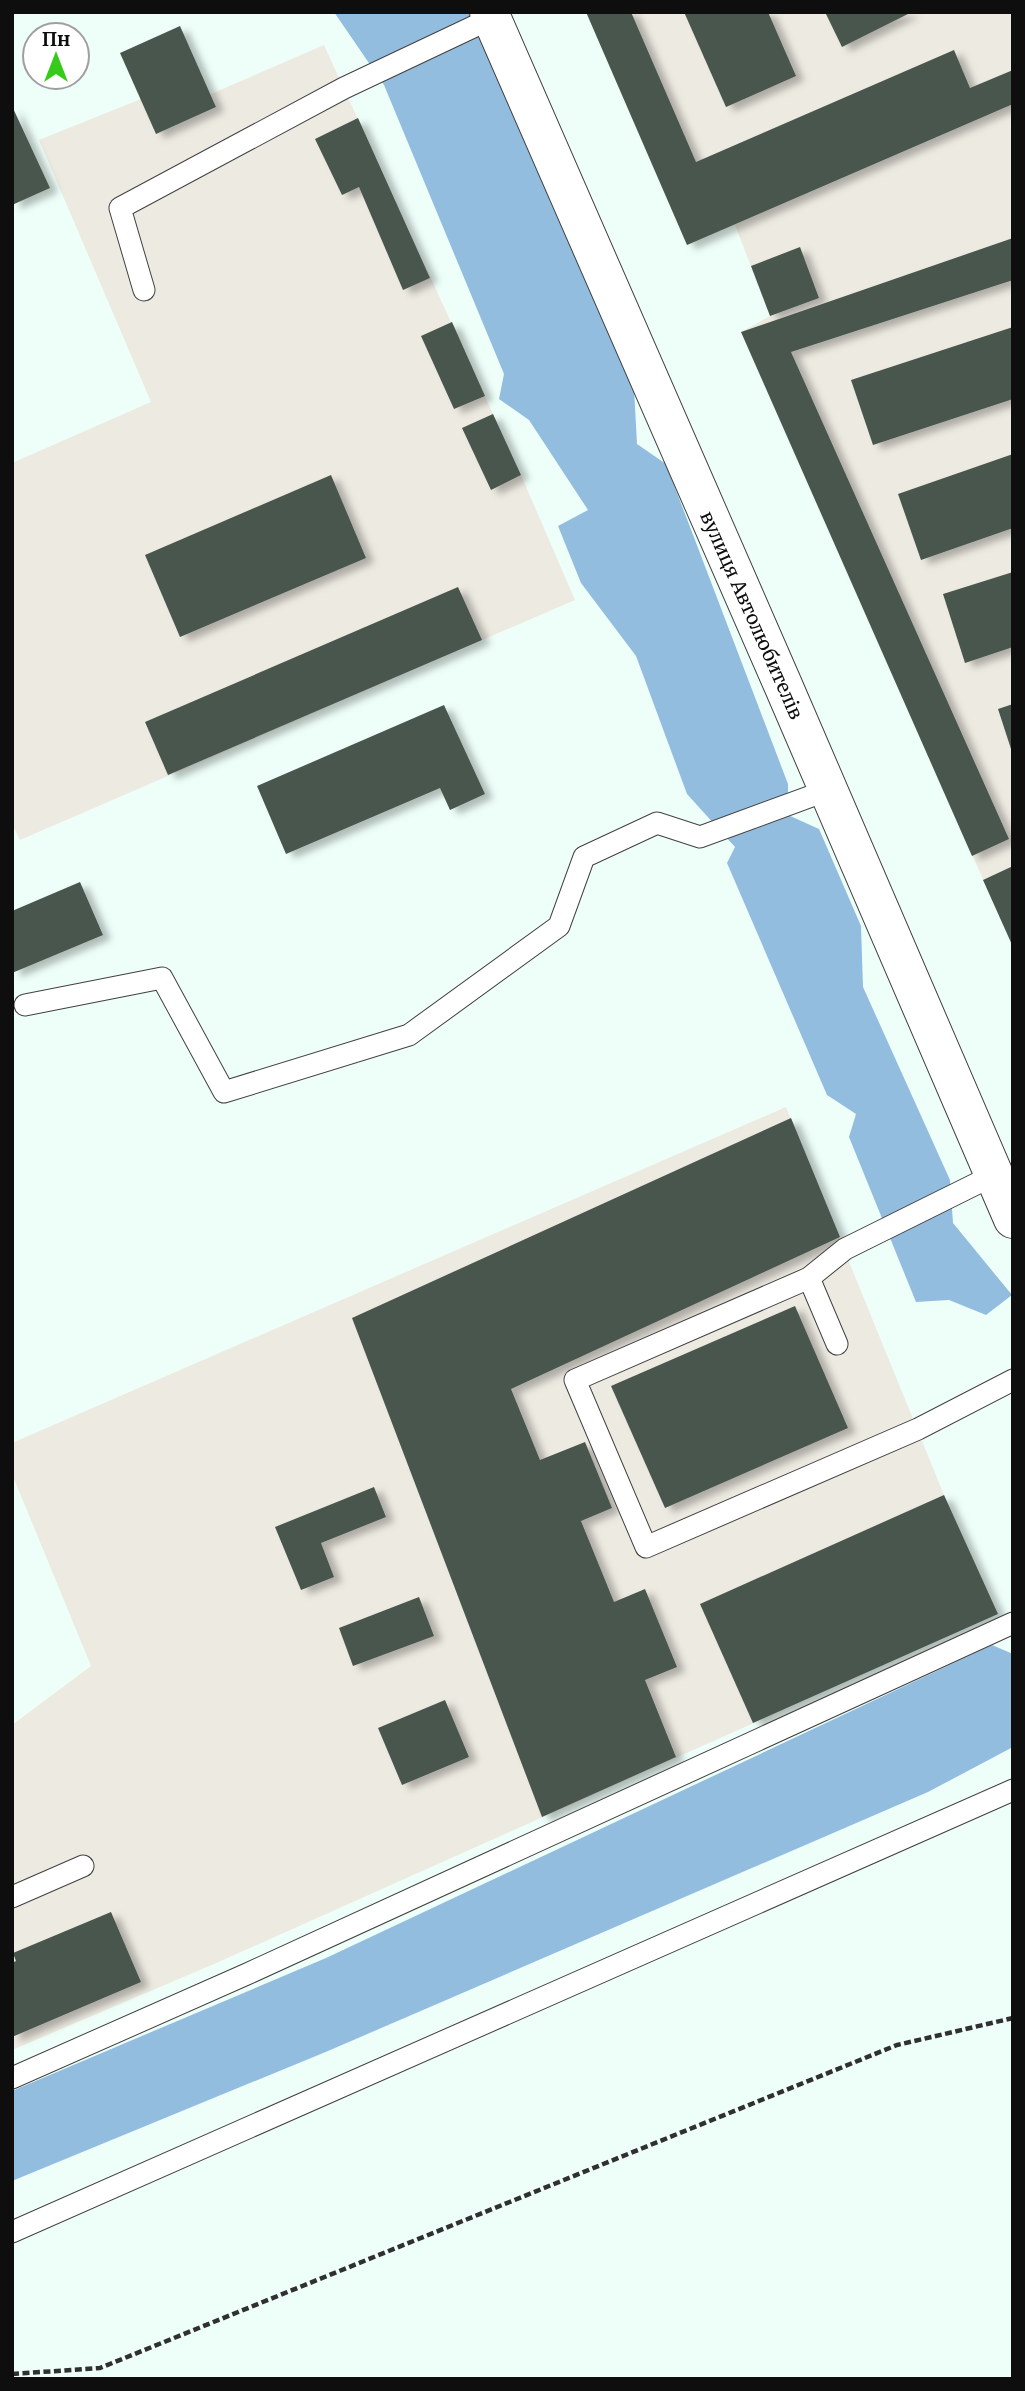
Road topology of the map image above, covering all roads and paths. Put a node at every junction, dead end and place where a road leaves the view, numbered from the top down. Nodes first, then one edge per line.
1 (491, 15) edge
2 (144, 290) dead end
3 (828, 790) junction
4 (25, 1005) dead end
5 (994, 1175) junction
6 (1013, 1219) edge
7 (809, 1278) junction
8 (837, 1344) dead end
9 (1013, 1380) edge
10 (1013, 1623) edge
11 (1013, 1790) edge
12 (83, 1866) dead end
13 (12, 1897) edge
14 (1013, 2018) edge
15 (12, 2078) edge
16 (12, 2232) edge
17 (12, 2374) edge

1 - 2 lane
1 - 3 street, вулиця Автолюбителів
3 - 4 lane
3 - 5 street, вулиця Автолюбителів
5 - 6 street, вулиця Автолюбителів
5 - 7 lane
7 - 8 lane
7 - 9 lane
10 - 15 lane
11 - 16 lane
12 - 13 lane
14 - 17 path

